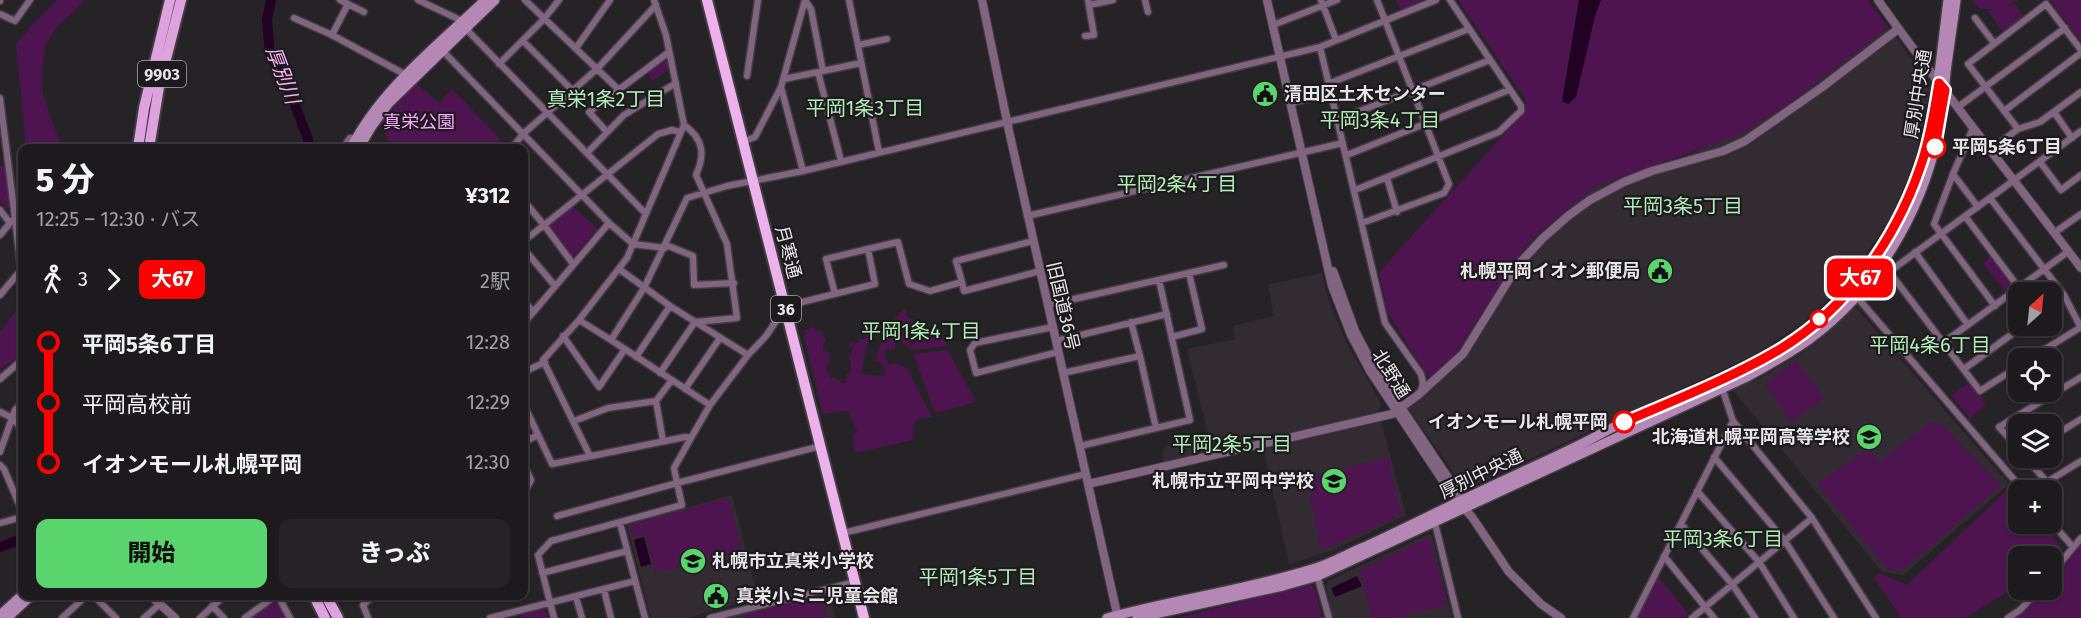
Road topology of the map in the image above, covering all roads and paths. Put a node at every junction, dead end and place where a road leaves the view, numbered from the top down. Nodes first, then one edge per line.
1 (30, 0) edge
2 (170, 0) edge
3 (181, 0) edge
4 (340, 0) edge
5 (420, 0) edge
6 (485, 0) edge
7 (495, 0) edge
8 (525, 0) edge
9 (559, 0) edge
10 (707, 0) edge
11 (758, 0) edge
12 (805, 0) edge
13 (849, 0) edge
14 (982, 0) edge
15 (1113, 0) edge
16 (1145, 0) edge
17 (1267, 0) edge
18 (1337, 0) edge
19 (1377, 0) edge
20 (1436, 0) edge
21 (1450, 0) edge
22 (1878, 0) edge
23 (1948, 0) edge
24 (1956, 0) edge
25 (606, 1) edge
26 (1089, 2) edge
27 (655, 3) edge
28 (1322, 3) edge
29 (348, 4) junction
30 (364, 12) dead end
31 (1148, 12) dead end
32 (0, 14) edge
33 (294, 18) dead end
34 (1975, 18) dead end
35 (544, 19) junction
36 (1386, 20) junction
37 (464, 25) junction
38 (1272, 25) junction
39 (1898, 28) junction
40 (2065, 28) junction
41 (1469, 29) junction
42 (332, 35) junction
43 (1085, 36) dead end
44 (887, 39) dead end
45 (1336, 40) junction
46 (523, 41) junction
47 (1994, 43) junction
48 (858, 45) junction
49 (1320, 47) junction
50 (440, 48) junction
51 (576, 48) junction
52 (2081, 51) edge
53 (669, 52) junction
54 (1400, 57) junction
55 (1279, 58) junction
56 (1490, 60) junction
57 (861, 63) junction
58 (500, 64) junction
59 (597, 69) junction
60 (820, 71) junction
61 (747, 76) dead end
62 (410, 77) junction
63 (784, 79) junction
64 (676, 83) junction
65 (1330, 83) junction
66 (782, 87) junction
67 (1942, 87) junction
68 (1986, 87) junction
69 (618, 89) junction
70 (572, 90) junction
71 (1411, 90) junction
72 (1509, 90) junction
73 (2081, 92) edge
74 (1331, 93) junction
75 (0, 98) edge
76 (1291, 103) junction
77 (1958, 107) junction
78 (2004, 111) junction
79 (549, 112) junction
80 (2054, 112) junction
81 (1338, 120) junction
82 (1007, 123) junction
83 (1425, 124) junction
84 (684, 125) junction
85 (1973, 128) junction
86 (2018, 129) junction
87 (607, 132) junction
88 (680, 132) junction
89 (522, 134) junction
90 (2076, 134) edge
91 (2, 136) edge
92 (742, 142) junction
93 (2081, 142) edge
94 (1343, 143) junction
95 (139, 144) edge
96 (150, 144) edge
97 (346, 144) edge
98 (359, 144) edge
99 (362, 144) edge
100 (515, 144) edge
101 (1990, 150) junction
102 (879, 152) junction
103 (1302, 152) junction
104 (587, 153) junction
105 (1347, 155) junction
106 (1438, 157) junction
107 (842, 161) junction
108 (2040, 162) junction
109 (803, 171) junction
110 (607, 174) junction
111 (1953, 174) junction
112 (2081, 175) edge
113 (1387, 178) junction
114 (2013, 180) junction
115 (752, 182) junction
116 (1355, 190) junction
117 (704, 193) junction
118 (582, 195) junction
119 (1990, 198) junction
120 (528, 206) edge
121 (1978, 207) junction
122 (0, 210) edge
123 (1397, 212) junction
124 (645, 213) junction
125 (2081, 214) edge
126 (1028, 216) junction
127 (1965, 216) junction
128 (12, 220) junction
129 (609, 223) junction
130 (1362, 223) junction
131 (544, 225) junction
132 (2055, 233) junction
133 (0, 234) edge
134 (1940, 234) junction
135 (528, 238) edge
136 (1033, 241) junction
137 (633, 244) junction
138 (665, 247) junction
139 (868, 249) junction
140 (2069, 251) junction
141 (1915, 252) junction
142 (18, 253) edge
143 (528, 254) edge
144 (573, 264) junction
145 (2080, 264) edge
146 (1224, 265) dead end
147 (619, 269) junction
148 (2044, 269) junction
149 (1040, 271) junction
150 (1189, 273) junction
151 (18, 274) edge
152 (1159, 280) junction
153 (962, 282) junction
154 (2014, 282) edge
155 (2027, 282) edge
156 (734, 283) junction
157 (555, 286) junction
158 (644, 288) junction
159 (835, 294) junction
160 (0, 295) edge
161 (2064, 295) joint
162 (1856, 296) junction
163 (2008, 296) edge
164 (1048, 305) junction
165 (528, 306) edge
166 (670, 306) junction
167 (786, 306) junction
168 (1995, 306) junction
169 (533, 312) junction
170 (1167, 314) junction
171 (528, 318) edge
172 (579, 320) junction
173 (695, 322) junction
174 (1131, 322) junction
175 (1968, 325) junction
176 (1053, 327) junction
177 (2081, 327) edge
178 (563, 336) junction
179 (2009, 336) edge
180 (1172, 337) junction
181 (720, 338) junction
182 (611, 340) junction
183 (1056, 341) junction
184 (1943, 343) junction
185 (2047, 348) edge
186 (625, 349) junction
187 (1058, 352) junction
188 (748, 355) junction
189 (1140, 356) junction
190 (636, 357) junction
191 (545, 362) junction
192 (18, 363) edge
193 (1964, 369) junction
194 (528, 370) edge
195 (660, 373) junction
196 (1063, 373) junction
197 (2008, 373) edge
198 (2081, 376) edge
199 (0, 379) edge
200 (672, 380) junction
201 (1722, 388) junction
202 (685, 389) junction
203 (1421, 391) junction
204 (656, 401) junction
205 (710, 405) junction
206 (18, 407) edge
207 (1399, 409) junction
208 (0, 412) edge
209 (528, 414) edge
210 (2020, 414) edge
211 (12, 417) junction
212 (2081, 419) edge
213 (574, 421) junction
214 (1733, 421) junction
215 (2008, 421) edge
216 (18, 422) edge
217 (1156, 428) junction
218 (2062, 431) edge
219 (538, 435) junction
220 (2008, 437) edge
221 (691, 438) junction
222 (528, 440) edge
223 (663, 441) junction
224 (820, 446) junction
225 (1080, 446) junction
226 (0, 452) edge
227 (591, 456) junction
228 (1714, 457) junction
229 (2081, 461) edge
230 (0, 465) edge
231 (2035, 468) edge
232 (1086, 474) junction
233 (2014, 480) edge
234 (677, 483) junction
235 (1088, 484) junction
236 (1697, 491) junction
237 (18, 502) edge
238 (1462, 505) junction
239 (557, 516) dead end
240 (18, 518) edge
241 (1812, 518) junction
242 (1436, 522) junction
243 (0, 523) edge
244 (620, 523) junction
245 (1681, 524) junction
246 (843, 533) junction
247 (2061, 534) edge
248 (2081, 538) edge
249 (1785, 541) junction
250 (2073, 547) junction
251 (627, 551) junction
252 (1664, 556) junction
253 (2062, 561) edge
254 (1759, 562) junction
255 (1317, 572) junction
256 (542, 573) junction
257 (635, 581) junction
258 (855, 582) junction
259 (1732, 584) junction
260 (604, 590) junction
261 (576, 597) junction
262 (18, 598) edge
263 (27, 600) edge
264 (82, 600) edge
265 (98, 600) edge
266 (156, 600) edge
267 (219, 600) edge
268 (271, 600) edge
269 (279, 600) edge
270 (316, 600) edge
271 (328, 600) edge
272 (369, 600) edge
273 (2029, 600) edge
274 (550, 603) junction
275 (160, 604) junction
276 (212, 606) junction
277 (1706, 606) junction
278 (0, 615) edge
279 (517, 615) edge
280 (1118, 617) edge
281 (7, 618) edge
282 (62, 618) edge
283 (116, 618) edge
284 (144, 618) edge
285 (175, 618) edge
286 (200, 618) edge
287 (224, 618) edge
288 (245, 618) edge
289 (290, 618) edge
290 (325, 618) edge
291 (338, 618) edge
292 (368, 618) edge
293 (490, 618) edge
294 (554, 618) edge
295 (582, 618) edge
296 (611, 618) edge
297 (645, 618) edge
298 (710, 618) edge
299 (864, 618) edge
300 (1107, 618) edge
301 (1137, 618) edge
302 (1329, 618) edge
303 (1458, 618) edge
304 (1561, 618) edge
305 (1633, 618) edge
306 (1692, 618) edge
307 (1714, 618) edge
308 (1755, 618) edge
309 (1794, 618) edge
310 (1834, 618) edge
311 (1876, 618) edge
312 (2008, 618) edge

1 - 32 street
2 - 95 main road, 9903
3 - 96 main road, 9903
4 - 29 street
5 - 37 street
6 - 37 main road
7 - 37 main road
8 - 35 street
9 - 35 street
10 - 92 highway, 月寒通 / 36
11 - 61 street
12 - 60 street
12 - 63 street
13 - 48 street
14 - 82 street, 旧国道36号
15 - 26 street
16 - 31 street
17 - 38 street, 北野通
18 - 28 street
19 - 36 street
20 - 36 street
21 - 41 street
22 - 39 street
23 - 67 main road, 厚別中央通
24 - 67 main road, 厚別中央通
25 - 51 street
26 - 43 street
27 - 53 street
27 - 59 street
28 - 38 street
28 - 45 street
29 - 30 street
29 - 42 street
33 - 42 street
34 - 47 street
35 - 46 street
35 - 51 street
36 - 45 street
36 - 54 street
37 - 50 main road
37 - 58 street
38 - 55 street, 北野通
39 - 67 street
39 - 203 street
40 - 47 street
40 - 52 street
40 - 68 street
41 - 54 street
41 - 56 street
42 - 62 street
44 - 48 street
45 - 49 street
46 - 58 street
46 - 70 street
47 - 68 street
48 - 57 street
49 - 55 street
49 - 65 street
50 - 62 main road
50 - 89 street
51 - 59 street
52 - 78 street
53 - 64 street
53 - 69 street
54 - 65 street
54 - 71 street
55 - 76 street, 北野通
55 - 82 street
56 - 71 street
56 - 72 street
57 - 60 street
57 - 102 street
58 - 79 street
59 - 69 street
59 - 70 street
60 - 63 street
60 - 107 street
62 - 99 main road
63 - 66 street
64 - 84 street
64 - 87 street
65 - 74 street
66 - 92 street
66 - 109 street
67 - 77 street
67 - 162 main road, 厚別中央通
67 - 238 main road, 厚別中央通
68 - 77 street
68 - 78 street
69 - 87 street
70 - 79 street
71 - 81 street
71 - 83 street
72 - 83 street
72 - 106 street
73 - 80 street
74 - 76 street
74 - 81 street
75 - 91 street
76 - 103 street, 北野通
77 - 85 street
78 - 86 street
79 - 89 street
79 - 104 street
80 - 86 street
80 - 90 street
81 - 94 street
82 - 102 street
82 - 126 street, 旧国道36号
83 - 105 street
83 - 106 street
84 - 88 street
84 - 117 street
85 - 101 street
85 - 111 street
86 - 101 street
87 - 104 street
88 - 110 street
88 - 124 street
89 - 100 street
89 - 118 street
90 - 93 street
90 - 108 street
91 - 128 street
92 - 115 highway, 月寒通 / 36
94 - 103 street
94 - 105 street
97 - 98 street
101 - 114 street
102 - 107 street
103 - 126 street
103 - 207 street, 北野通
104 - 110 street
105 - 116 street
106 - 113 street
106 - 123 street
107 - 109 street
108 - 112 street
108 - 114 street
109 - 115 street
110 - 118 street
110 - 124 street
111 - 121 street
111 - 134 street
113 - 116 street
113 - 123 street
114 - 119 street
114 - 132 street
115 - 117 street
115 - 167 highway, 月寒通 / 36
116 - 130 street
117 - 138 street
117 - 156 street
118 - 129 street
118 - 131 street
119 - 121 street
119 - 148 street
120 - 131 street
121 - 127 street
122 - 128 street
123 - 130 street
124 - 137 street
125 - 132 street
126 - 136 street, 旧国道36号
127 - 134 street
127 - 154 street
128 - 133 street
128 - 142 street
129 - 137 street
129 - 144 street
130 - 203 street
131 - 135 street
131 - 144 street
132 - 140 street
134 - 141 street
134 - 168 street
136 - 149 street, 旧国道36号
136 - 153 street
137 - 138 street
137 - 147 street
138 - 156 street
138 - 158 street
139 - 153 street
139 - 159 street
139 - 159 street
140 - 145 street
140 - 148 street
141 - 175 street
141 - 184 street
143 - 157 street
144 - 157 street
146 - 150 street
147 - 158 street
147 - 172 street
148 - 155 street
148 - 161 street
149 - 153 street
149 - 164 street, 旧国道36号
150 - 152 street
150 - 180 street
151 - 160 street
152 - 164 street
152 - 170 street
156 - 173 street
157 - 169 street
158 - 166 street
158 - 182 street
159 - 167 street
161 - 177 street
162 - 201 main road, 厚別中央通
162 - 233 street
163 - 168 street
164 - 176 street, 旧国道36号
165 - 169 street
166 - 173 street
166 - 190 street
167 - 188 street
167 - 224 highway, 月寒通 / 36
168 - 175 street
169 - 171 street
170 - 174 street
170 - 180 street
172 - 178 street
172 - 182 street
173 - 181 street
173 - 195 street
174 - 183 street
174 - 189 street
175 - 184 street
176 - 183 street, 旧国道36号
176 - 187 street
177 - 185 street
178 - 186 street
178 - 191 street
179 - 193 street
180 - 217 street
181 - 188 street
181 - 202 street
182 - 186 street
183 - 187 street, 旧国道36号
184 - 193 street
186 - 190 street
187 - 196 street, 旧国道36号
188 - 205 street
189 - 196 street
189 - 217 street
190 - 195 street
191 - 194 street
191 - 213 street
192 - 199 street
193 - 197 street
195 - 200 street
196 - 225 street, 旧国道36号
198 - 210 street
200 - 202 street
200 - 204 street
201 - 214 street
201 - 238 main road, 厚別中央通
202 - 205 street
203 - 207 street
204 - 213 street
204 - 223 street
205 - 221 street
206 - 211 street
207 - 235 street
207 - 238 street, 北野通
208 - 211 street
209 - 219 street
211 - 216 street
211 - 226 street
212 - 218 street
213 - 227 street
214 - 228 street
214 - 241 street
215 - 220 street
217 - 225 street
219 - 222 street
219 - 227 street
221 - 223 street
221 - 234 street
223 - 227 street
224 - 234 street
224 - 246 highway, 月寒通 / 36
225 - 232 street, 旧国道36号
228 - 236 street
228 - 249 street
229 - 231 street
230 - 237 street
232 - 235 street, 旧国道36号
232 - 246 street
234 - 239 street
234 - 244 street
235 - 280 street, 旧国道36号
236 - 245 street
236 - 254 street
238 - 242 main road, 厚別中央通
238 - 255 main road, 厚別中央通
238 - 304 street, 北野通
240 - 243 street
241 - 249 street
241 - 311 street
242 - 255 main road, 厚別中央通
242 - 303 street
244 - 251 street
244 - 256 street
245 - 252 street
245 - 259 street
246 - 258 highway, 月寒通 / 36
247 - 250 street
248 - 250 street
249 - 254 street
249 - 310 street
250 - 253 street
251 - 256 street
251 - 257 street
252 - 277 street
252 - 305 street
254 - 259 street
254 - 309 street
255 - 280 main road, 厚別中央通
255 - 301 main road, 厚別中央通
255 - 302 street
256 - 274 street
257 - 260 street
257 - 297 street
258 - 298 street
258 - 299 highway, 月寒通 / 36
259 - 277 street
259 - 308 street
260 - 261 street
260 - 296 street
261 - 274 street
261 - 295 street
262 - 278 main road
263 - 281 main road
264 - 282 street
265 - 283 street
266 - 275 street
267 - 276 street
268 - 288 street
269 - 289 street
270 - 290 main road
271 - 291 main road
272 - 292 street
273 - 312 street
274 - 279 street
274 - 294 street
275 - 284 street
275 - 285 street
276 - 286 street
276 - 287 street
277 - 306 street
277 - 307 street
279 - 293 street
280 - 300 main road, 厚別中央通

